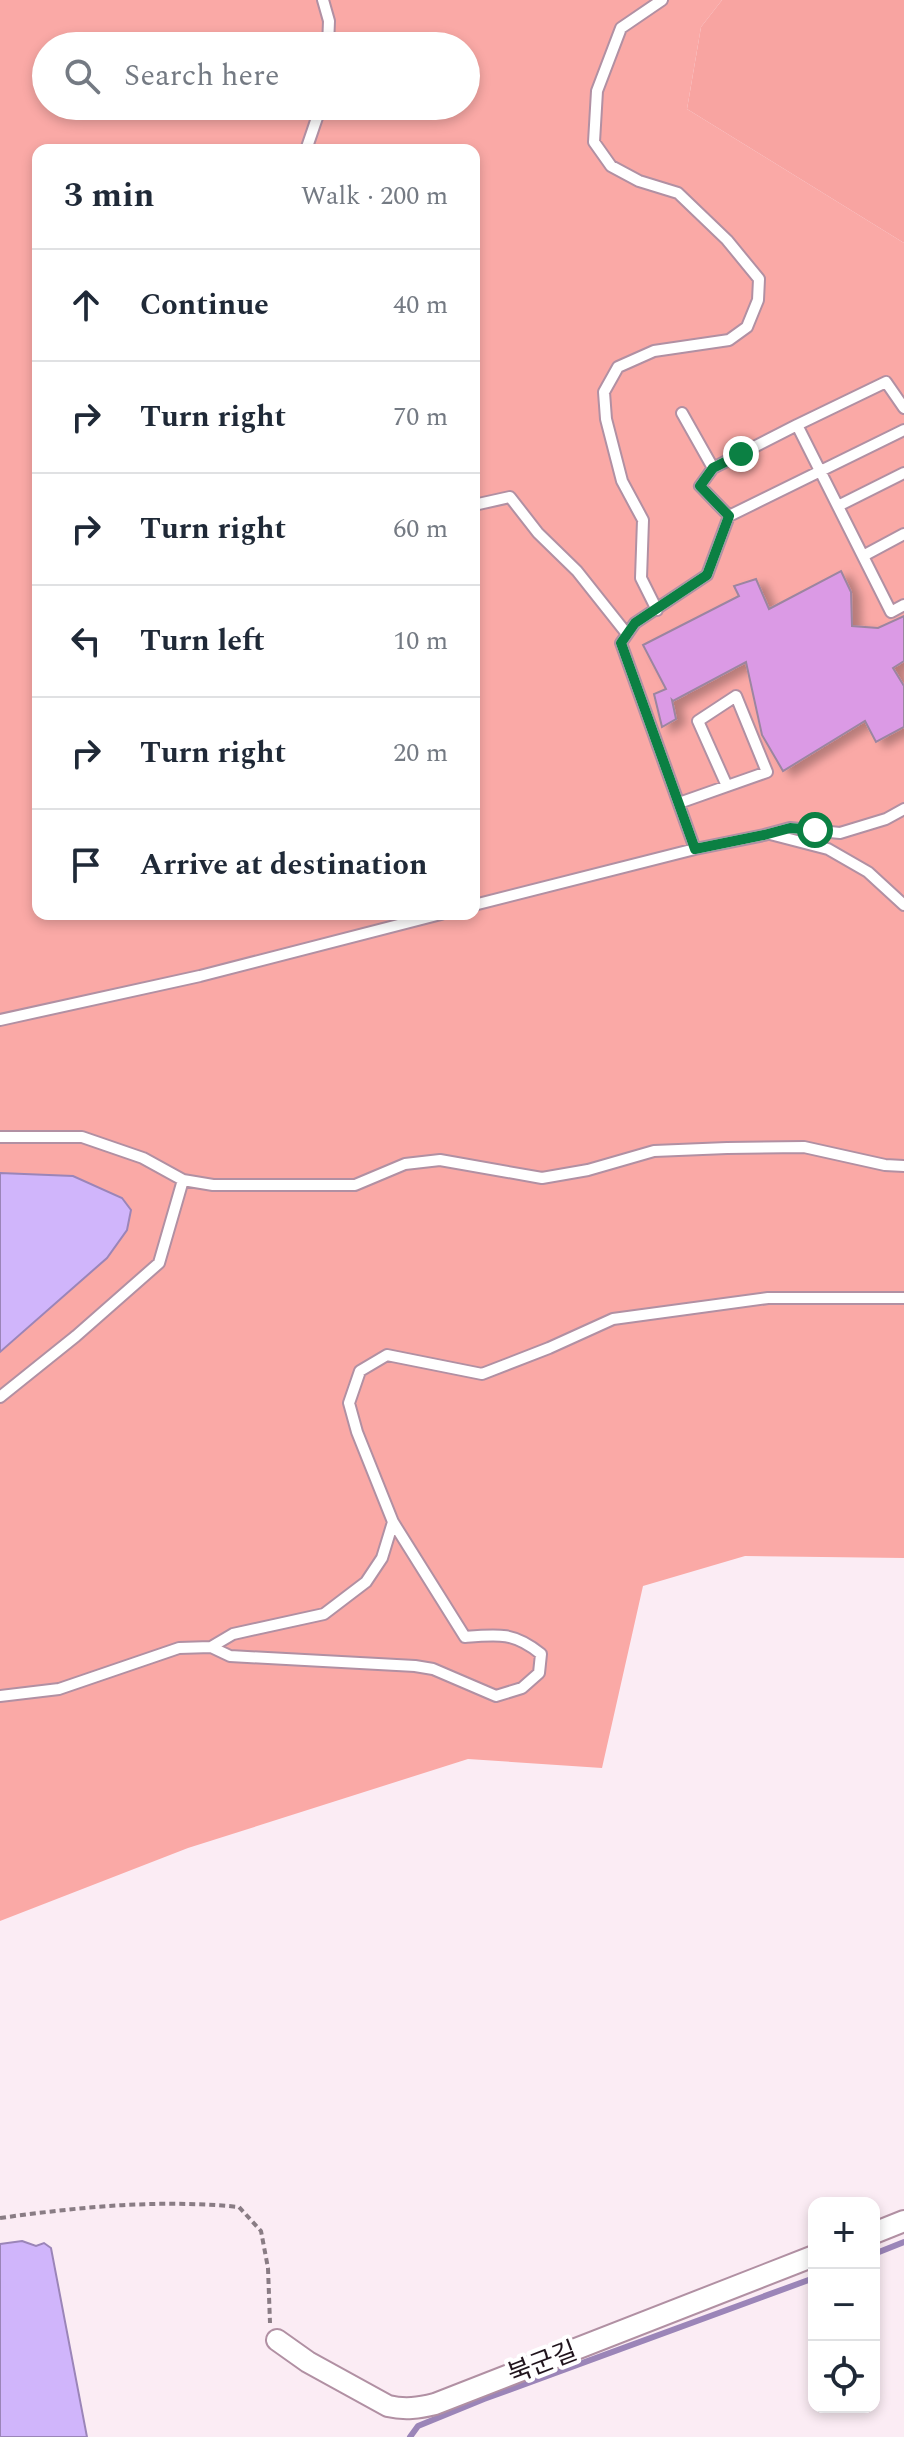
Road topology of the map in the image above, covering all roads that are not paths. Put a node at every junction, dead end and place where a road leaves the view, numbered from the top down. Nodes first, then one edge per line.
1 (323, 0) edge
2 (662, 0) edge
3 (329, 32) edge
4 (316, 120) edge
5 (308, 144) edge
6 (904, 408) edge
7 (682, 413) dead end
8 (797, 425) junction
9 (904, 430) edge
10 (713, 468) junction
11 (820, 471) junction
12 (904, 473) edge
13 (480, 504) edge
14 (838, 506) junction
15 (729, 516) junction
16 (904, 534) edge
17 (863, 556) junction
18 (904, 605) edge
19 (657, 610) junction
20 (627, 634) junction
21 (727, 786) junction
22 (679, 803) junction
23 (904, 809) edge
24 (764, 835) junction
25 (695, 849) junction
26 (480, 903) edge
27 (904, 905) edge
28 (418, 920) edge
29 (0, 1020) edge
30 (0, 1137) edge
31 (904, 1166) edge
32 (183, 1180) junction
33 (904, 1298) edge
34 (0, 1397) edge
35 (393, 1522) junction
36 (211, 1647) junction
37 (0, 1696) edge
38 (904, 2221) edge
39 (880, 2231) edge
40 (808, 2258) edge
41 (277, 2340) road end

1 - 3 lane
2 - 19 lane
4 - 5 lane
6 - 8 lane
7 - 10 lane
8 - 10 lane
8 - 11 lane
9 - 11 lane
10 - 15 lane
11 - 14 lane
11 - 15 lane
12 - 14 lane
13 - 20 lane
14 - 17 lane
15 - 19 lane
16 - 17 lane
17 - 18 lane
19 - 20 lane
20 - 22 lane
21 - 21 lane
21 - 22 lane
22 - 25 lane
23 - 24 lane
24 - 25 lane
24 - 27 lane
25 - 26 lane
28 - 29 lane
30 - 32 lane
31 - 32 lane
32 - 34 lane
33 - 35 lane
35 - 36 lane
35 - 36 lane
36 - 37 lane
38 - 39 street
40 - 41 street, 북군길

